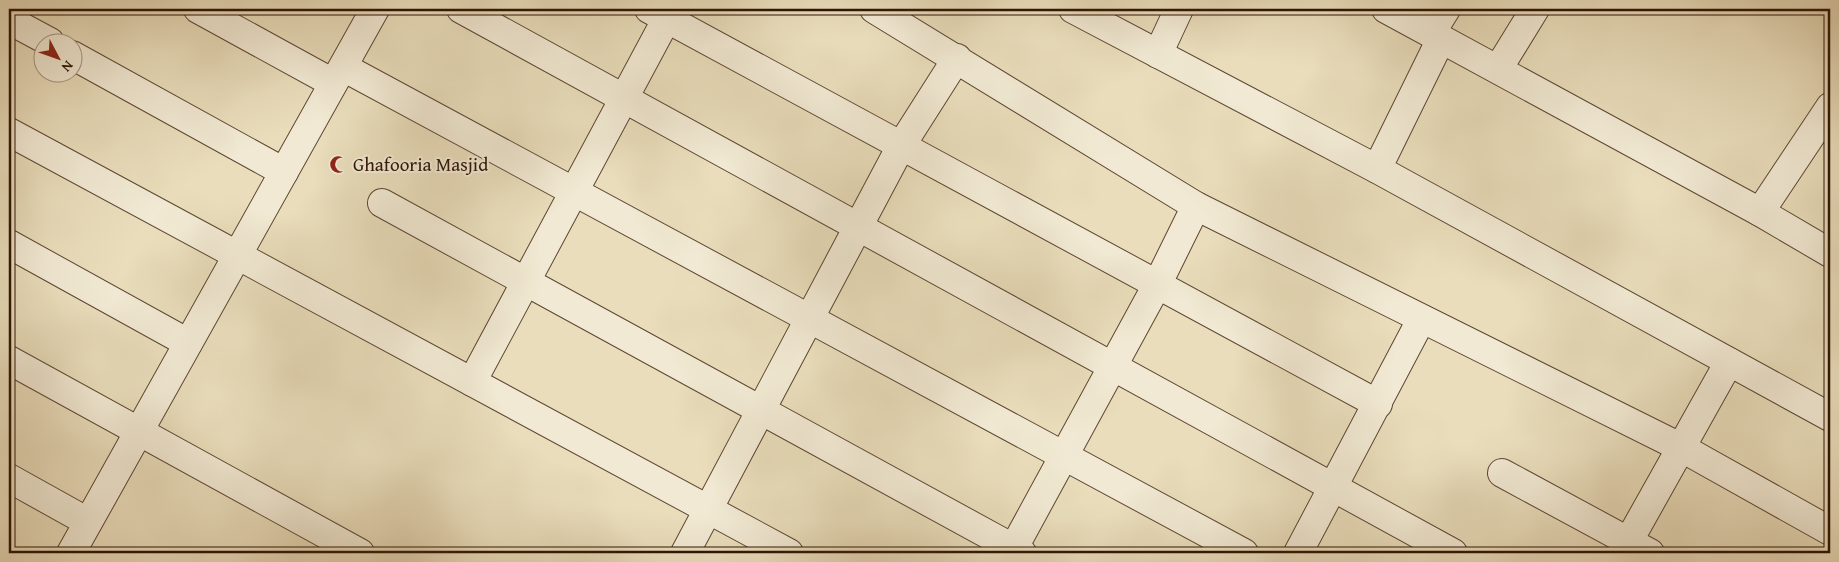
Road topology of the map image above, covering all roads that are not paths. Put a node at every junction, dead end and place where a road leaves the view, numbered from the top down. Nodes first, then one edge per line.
1 (198, 9) edge
2 (375, 9) edge
3 (461, 9) edge
4 (874, 9) edge
5 (1179, 9) edge
6 (1386, 9) edge
7 (1446, 9) edge
8 (1535, 9) edge
9 (1077, 10) edge
10 (658, 13) edge
11 (9, 20) edge
12 (32, 32) edge
13 (1436, 36) junction
14 (1158, 54) junction
15 (956, 58) junction
16 (82, 61) edge
17 (1498, 69) junction
18 (338, 75) junction
19 (624, 98) junction
20 (1830, 107) edge
21 (9, 132) edge
22 (901, 146) junction
23 (1377, 169) junction
24 (284, 172) junction
25 (574, 192) junction
26 (382, 203) dead end
27 (1196, 206) junction
28 (1760, 212) junction
29 (858, 227) junction
30 (9, 244) edge
31 (1830, 253) edge
32 (237, 256) junction
33 (526, 282) junction
34 (1158, 285) junction
35 (810, 319) junction
36 (1421, 320) junction
37 (188, 343) junction
38 (9, 360) edge
39 (1729, 362) junction
40 (1112, 366) junction
41 (472, 382) junction
42 (1378, 404) junction
43 (761, 410) junction
44 (1830, 417) edge
45 (139, 431) junction
46 (1680, 448) junction
47 (1064, 456) junction
48 (1502, 473) dead end
49 (9, 478) edge
50 (1333, 488) junction
51 (708, 510) junction
52 (88, 522) junction
53 (1830, 531) edge
54 (1633, 549) edge
55 (1015, 552) edge
56 (70, 553) edge
57 (360, 553) edge
58 (685, 553) edge
59 (789, 553) edge
60 (1244, 553) edge
61 (1298, 553) edge
62 (1453, 553) edge

1 - 18 street
2 - 18 street
3 - 19 street
4 - 15 street
5 - 14 street
6 - 13 street
7 - 13 street
8 - 17 street
9 - 14 street
10 - 19 street
10 - 22 street
11 - 12 street
13 - 17 street
13 - 23 street
14 - 23 street
15 - 22 street
15 - 27 street
16 - 24 street
17 - 28 street
18 - 24 street
18 - 25 street
19 - 25 street
19 - 29 street
20 - 28 street
21 - 32 street
22 - 29 street
22 - 34 street
23 - 39 street
24 - 32 street
25 - 33 street
25 - 35 street
26 - 33 street
27 - 34 street
27 - 36 street
28 - 31 street
29 - 35 street
29 - 40 street
30 - 37 street
32 - 37 street
32 - 41 street
33 - 41 street
33 - 43 street
34 - 40 street
34 - 42 street
35 - 43 street
35 - 47 street
36 - 42 street
36 - 46 street
37 - 45 street
38 - 45 street
39 - 44 street
39 - 46 street
40 - 47 street
40 - 50 street
41 - 51 street
42 - 50 street
43 - 51 street
43 - 55 street
45 - 52 street
45 - 57 street
46 - 53 street
46 - 54 street
47 - 55 street
47 - 60 street
48 - 54 street
49 - 52 street
50 - 61 street
50 - 62 street
51 - 58 street
51 - 59 street
52 - 56 street

